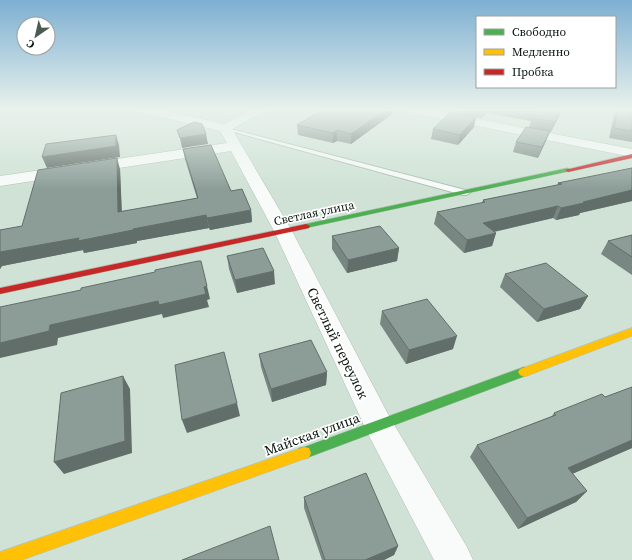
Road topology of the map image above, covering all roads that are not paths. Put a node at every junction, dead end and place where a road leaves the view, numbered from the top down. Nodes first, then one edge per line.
1 (546, 136) edge
2 (230, 137) junction
3 (632, 153) edge
4 (632, 156) edge
5 (0, 181) edge
6 (466, 193) junction
7 (283, 231) junction
8 (0, 291) edge
9 (632, 332) edge
10 (379, 426) junction
11 (0, 560) edge
12 (454, 560) edge

1 - 3 street
2 - 5 street
2 - 6 lane
2 - 7 street, Светлый переулок
4 - 6 street, Светлая улица
6 - 7 street, Светлая улица
7 - 8 street, Светлая улица
7 - 10 street, Светлый переулок
9 - 10 street, Майская улица
10 - 11 street, Майская улица
10 - 12 street, Светлый переулок

